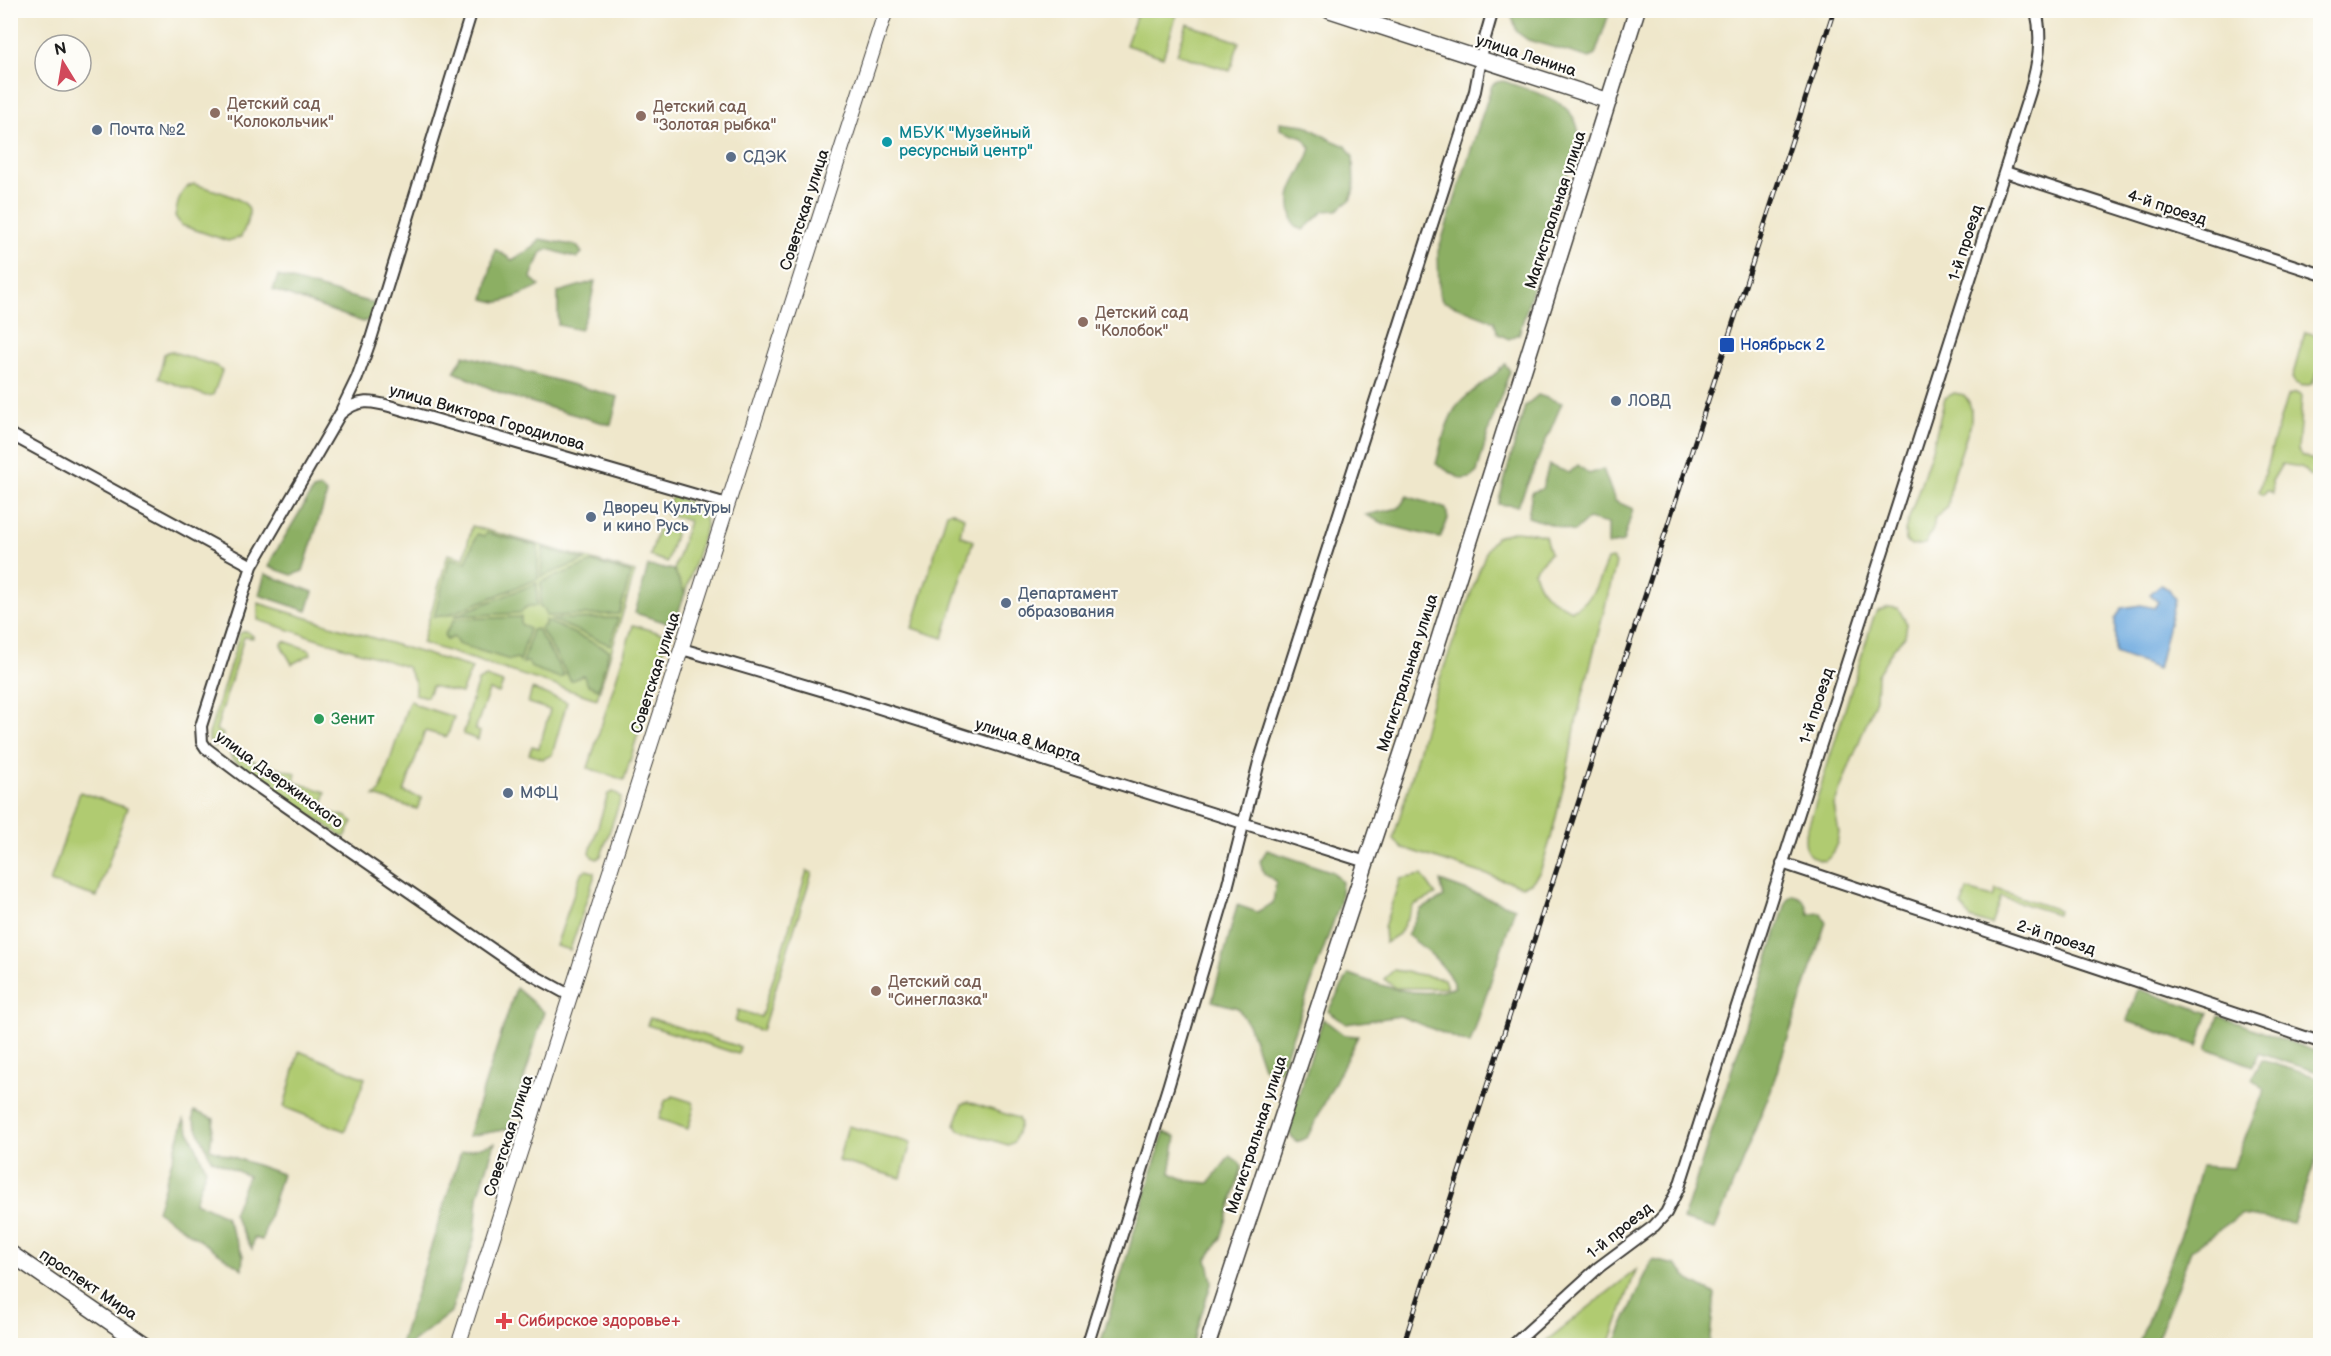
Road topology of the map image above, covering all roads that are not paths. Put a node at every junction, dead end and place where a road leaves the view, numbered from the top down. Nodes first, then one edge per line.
1 (472, 10) edge
2 (886, 10) edge
3 (1330, 10) edge
4 (1493, 10) edge
5 (1638, 10) edge
6 (2036, 10) edge
7 (1481, 60) junction
8 (1609, 101) junction
9 (2005, 172) junction
10 (2320, 273) edge
11 (340, 414) junction
12 (10, 434) edge
13 (727, 504) junction
14 (252, 566) junction
15 (682, 649) junction
16 (1244, 824) junction
17 (1366, 862) junction
18 (1782, 863) junction
19 (571, 996) junction
20 (2320, 1042) edge
21 (10, 1253) edge
22 (145, 1346) edge
23 (458, 1346) edge
24 (1087, 1346) edge
25 (1208, 1346) edge
26 (1512, 1346) edge

1 - 11 street
2 - 13 main road, Советская улица
3 - 7 main road, улица Ленина
4 - 7 street
5 - 8 main road, Магистральная улица
6 - 9 street, 1-й проезд
7 - 8 main road, улица Ленина
7 - 16 street
8 - 17 main road, Магистральная улица
9 - 10 street, 4-й проезд
9 - 18 street, 1-й проезд
11 - 13 street, улица Виктора Городилова
11 - 14 street
12 - 14 street
13 - 15 main road, Советская улица
14 - 19 street, улица Дзержинского
15 - 16 street, улица 8 Марта
15 - 19 main road, Советская улица
16 - 17 street, улица 8 Марта
16 - 24 street
17 - 25 main road, Магистральная улица
18 - 20 street, 2-й проезд
18 - 26 street, 1-й проезд
19 - 23 main road, Советская улица
21 - 22 main road, проспект Мира

